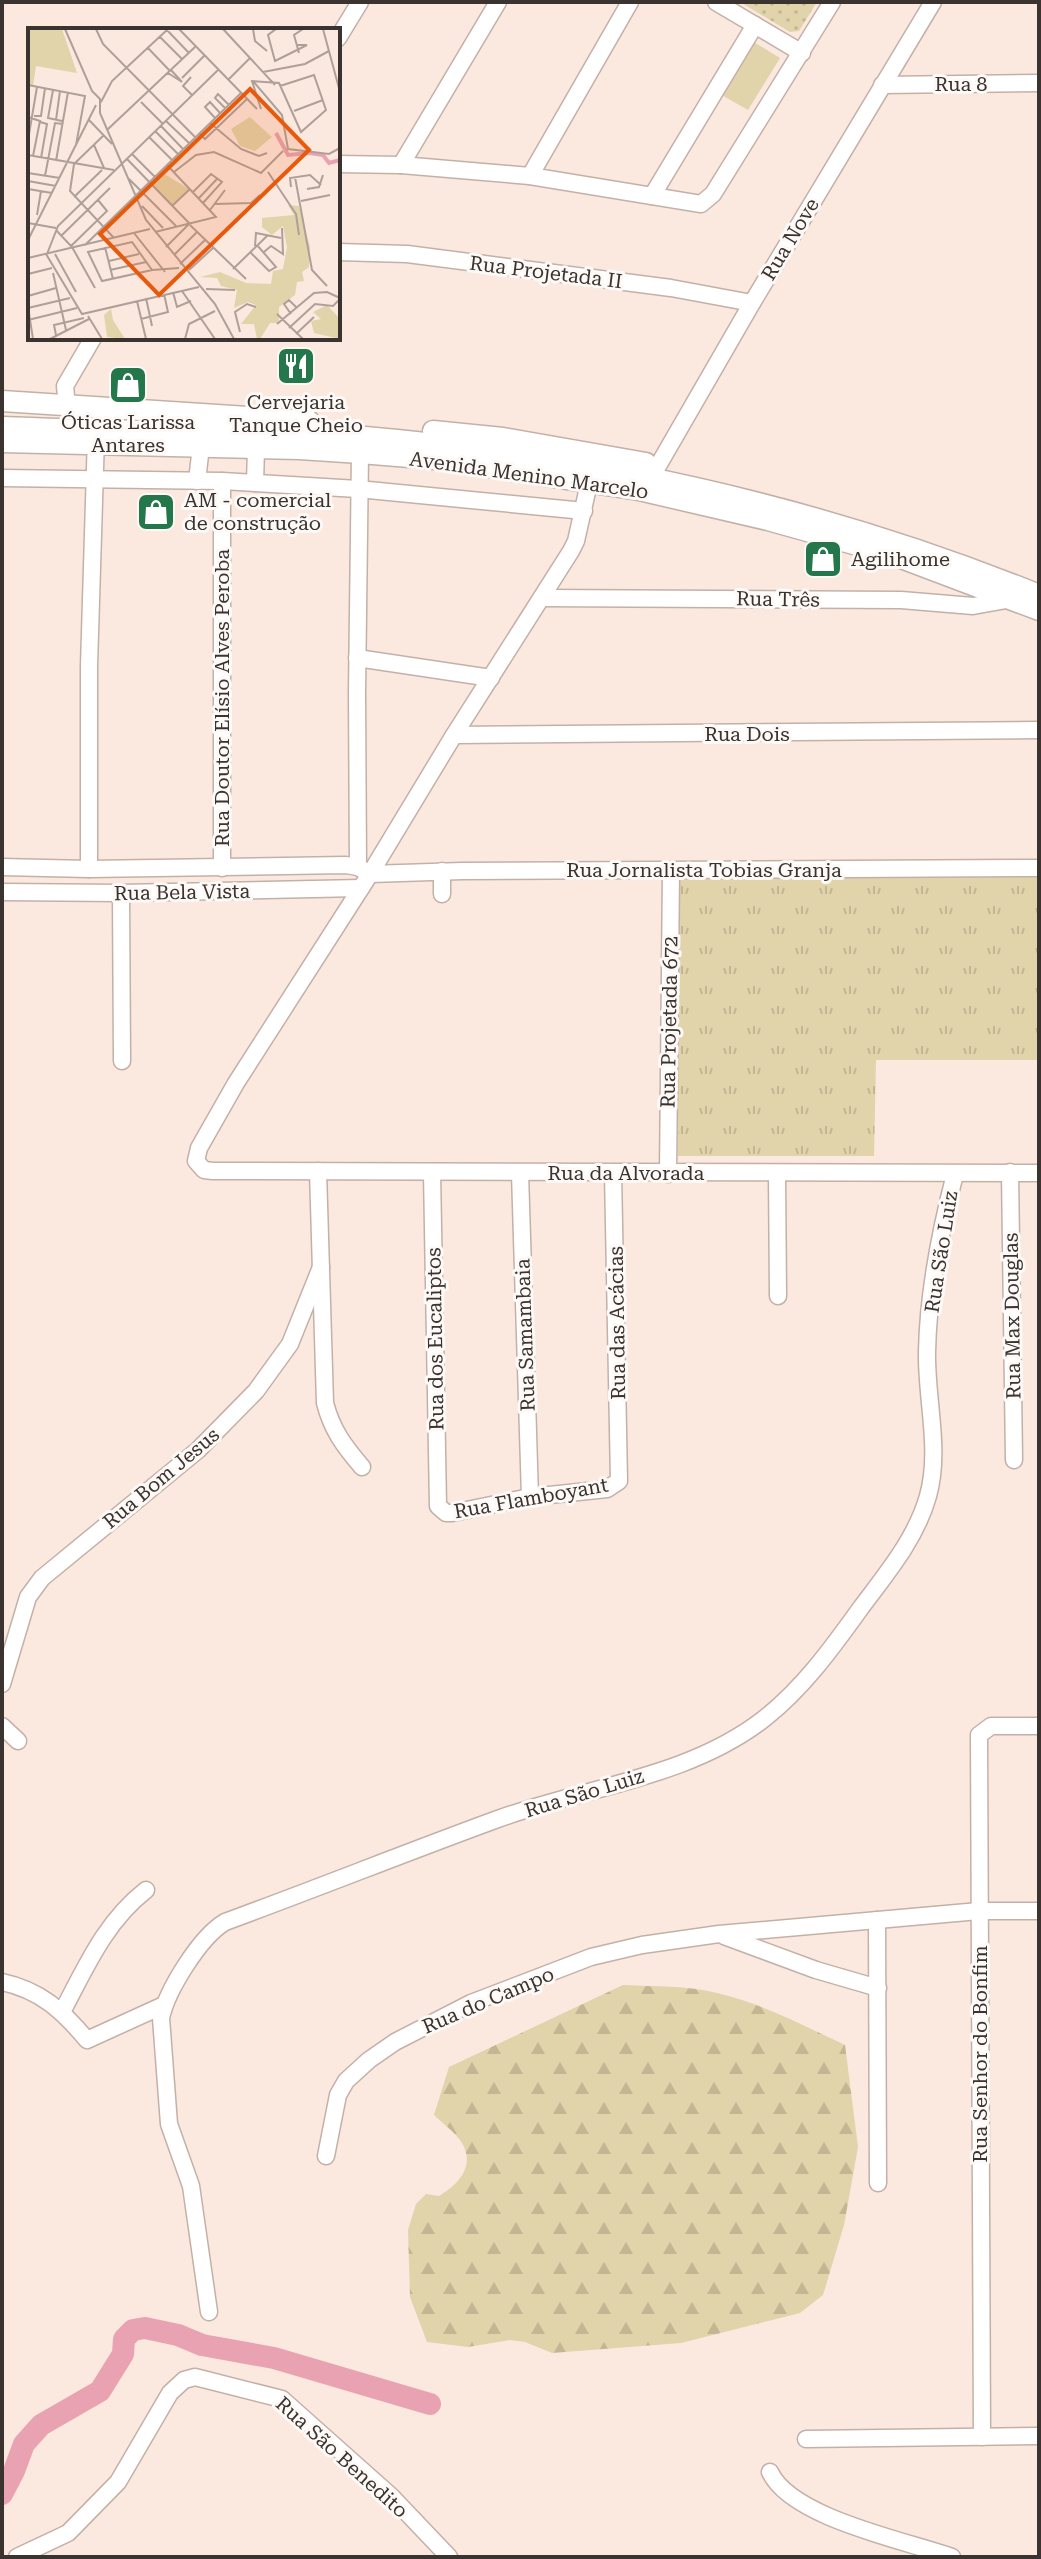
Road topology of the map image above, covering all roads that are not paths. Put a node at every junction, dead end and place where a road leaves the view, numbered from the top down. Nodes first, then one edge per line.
1 (360, 2) edge
2 (498, 2) edge
3 (630, 2) edge
4 (716, 2) edge
5 (832, 2) edge
6 (933, 2) edge
7 (755, 25) junction
8 (340, 35) edge
9 (802, 53) junction
10 (1039, 83) edge
11 (882, 85) junction
12 (340, 164) edge
13 (401, 165) junction
14 (530, 176) junction
15 (652, 196) junction
16 (340, 252) edge
17 (752, 303) junction
18 (92, 340) edge
19 (2, 401) edge
20 (67, 407) junction
21 (2, 413) edge
22 (2, 427) edge
23 (33, 428) junction
24 (91, 435) junction
25 (520, 441) junction
26 (2, 442) edge
27 (201, 446) junction
28 (256, 448) junction
29 (360, 453) junction
30 (545, 461) junction
31 (654, 472) junction
32 (2, 478) edge
33 (93, 478) junction
34 (197, 481) junction
35 (222, 481) junction
36 (255, 483) junction
37 (589, 483) junction
38 (358, 489) junction
39 (584, 511) junction
40 (1039, 595) edge
41 (542, 598) junction
42 (1013, 599) junction
43 (1039, 610) edge
44 (357, 658) junction
45 (491, 678) junction
46 (1039, 730) edge
47 (454, 735) junction
48 (2, 867) edge
49 (222, 868) junction
50 (1039, 868) edge
51 (71, 869) junction
52 (89, 869) junction
53 (671, 870) junction
54 (442, 871) junction
55 (363, 877) junction
56 (2, 892) edge
57 (71, 893) junction
58 (121, 893) junction
59 (442, 894) dead end
60 (122, 1061) dead end
61 (236, 1083) junction
62 (254, 1086) dead end
63 (318, 1171) junction
64 (432, 1172) junction
65 (1010, 1172) junction
66 (520, 1173) junction
67 (613, 1173) junction
68 (777, 1173) junction
69 (1039, 1173) edge
70 (668, 1174) junction
71 (955, 1174) junction
72 (321, 1267) junction
73 (778, 1296) dead end
74 (1014, 1460) dead end
75 (362, 1467) dead end
76 (621, 1474) joint
77 (530, 1497) junction
78 (438, 1506) joint
79 (2, 1684) edge
80 (2, 1726) edge
81 (1039, 1726) edge
82 (18, 1741) dead end
83 (146, 1890) dead end
84 (979, 1911) junction
85 (1039, 1911) edge
86 (877, 1920) junction
87 (719, 1934) junction
88 (2, 1982) edge
89 (878, 1988) junction
90 (164, 2005) junction
91 (62, 2012) junction
92 (326, 2156) dead end
93 (878, 2183) dead end
94 (209, 2312) dead end
95 (1039, 2436) edge
96 (982, 2437) junction
97 (806, 2439) dead end
98 (770, 2472) dead end
99 (17, 2557) edge
100 (449, 2557) edge
101 (952, 2557) edge

1 - 8 street
2 - 13 street
3 - 14 street
4 - 7 street
5 - 9 street
6 - 11 street, Rua Nove
7 - 9 street
7 - 15 street
9 - 15 street
10 - 11 street, Rua 8
11 - 17 street, Rua Nove
12 - 13 street
13 - 14 street
14 - 15 street
16 - 17 street, Rua Projetada II
17 - 31 street, Rua Nove
18 - 20 street
19 - 20 main road
20 - 24 main road
20 - 25 main road
21 - 23 main road
22 - 23 main road, Avenida Menino Marcelo
23 - 24 main road, Avenida Menino Marcelo
24 - 26 main road, Avenida Menino Marcelo
24 - 27 main road, Avenida Menino Marcelo
24 - 30 main road, Avenida Menino Marcelo
24 - 33 street
25 - 30 main road
25 - 31 main road
27 - 28 main road, Avenida Menino Marcelo
27 - 34 street
28 - 29 main road, Avenida Menino Marcelo
28 - 36 street
29 - 37 main road, Avenida Menino Marcelo
29 - 38 street
30 - 31 main road, Avenida Menino Marcelo
31 - 40 main road, Avenida Menino Marcelo
32 - 33 street
33 - 34 street
33 - 52 street
34 - 35 street
35 - 36 street
35 - 49 street, Rua Doutor Elísio Alves Peroba
36 - 38 street
37 - 39 street
37 - 42 main road, Avenida Menino Marcelo
38 - 39 street
38 - 44 street
39 - 41 street
41 - 42 street, Rua Três
41 - 45 street
42 - 43 main road, Avenida Menino Marcelo
44 - 45 street
44 - 55 street
45 - 47 street
46 - 47 street, Rua Dois
47 - 55 street
48 - 51 street, Rua Bela Vista
49 - 52 street, Rua Bela Vista
49 - 55 street, Rua Bela Vista
50 - 53 street, Rua Jornalista Tobias Granja
51 - 52 street, Rua Bela Vista
51 - 57 street
53 - 54 street, Rua Jornalista Tobias Granja
53 - 70 street, Rua Projetada 672
54 - 55 street, Rua Jornalista Tobias Granja
54 - 59 street
55 - 58 street, Rua Bela Vista
55 - 61 street
56 - 57 street, Rua Bela Vista
57 - 58 street, Rua Bela Vista
58 - 60 street
61 - 62 street
61 - 63 street, Rua da Alvorada
63 - 64 street, Rua da Alvorada
63 - 72 street
64 - 66 street, Rua da Alvorada
64 - 78 street, Rua dos Eucaliptos
65 - 69 street, Rua da Alvorada
65 - 71 street, Rua da Alvorada
65 - 74 street, Rua Max Douglas
66 - 67 street, Rua da Alvorada
66 - 77 street, Rua Samambaia
67 - 70 street, Rua da Alvorada
67 - 76 street, Rua das Acácias
68 - 70 street, Rua da Alvorada
68 - 71 street, Rua da Alvorada
68 - 73 street
71 - 90 street, Rua São Luiz
72 - 75 street
72 - 79 street, Rua Bom Jesus
76 - 77 street, Rua Flamboyant
77 - 78 street, Rua Flamboyant
80 - 82 street
81 - 84 street, Rua Senhor do Bonfim
83 - 91 street
84 - 85 street, Rua do Campo
84 - 86 street, Rua do Campo
84 - 96 street, Rua Senhor do Bonfim
86 - 87 street, Rua do Campo
86 - 89 street
87 - 89 street, Rua do Campo
87 - 92 street, Rua do Campo
88 - 91 street
89 - 93 street
90 - 91 street
90 - 94 street, Rua São Luiz
95 - 96 street
96 - 97 street
98 - 101 street
99 - 100 street, Rua São Benedito

